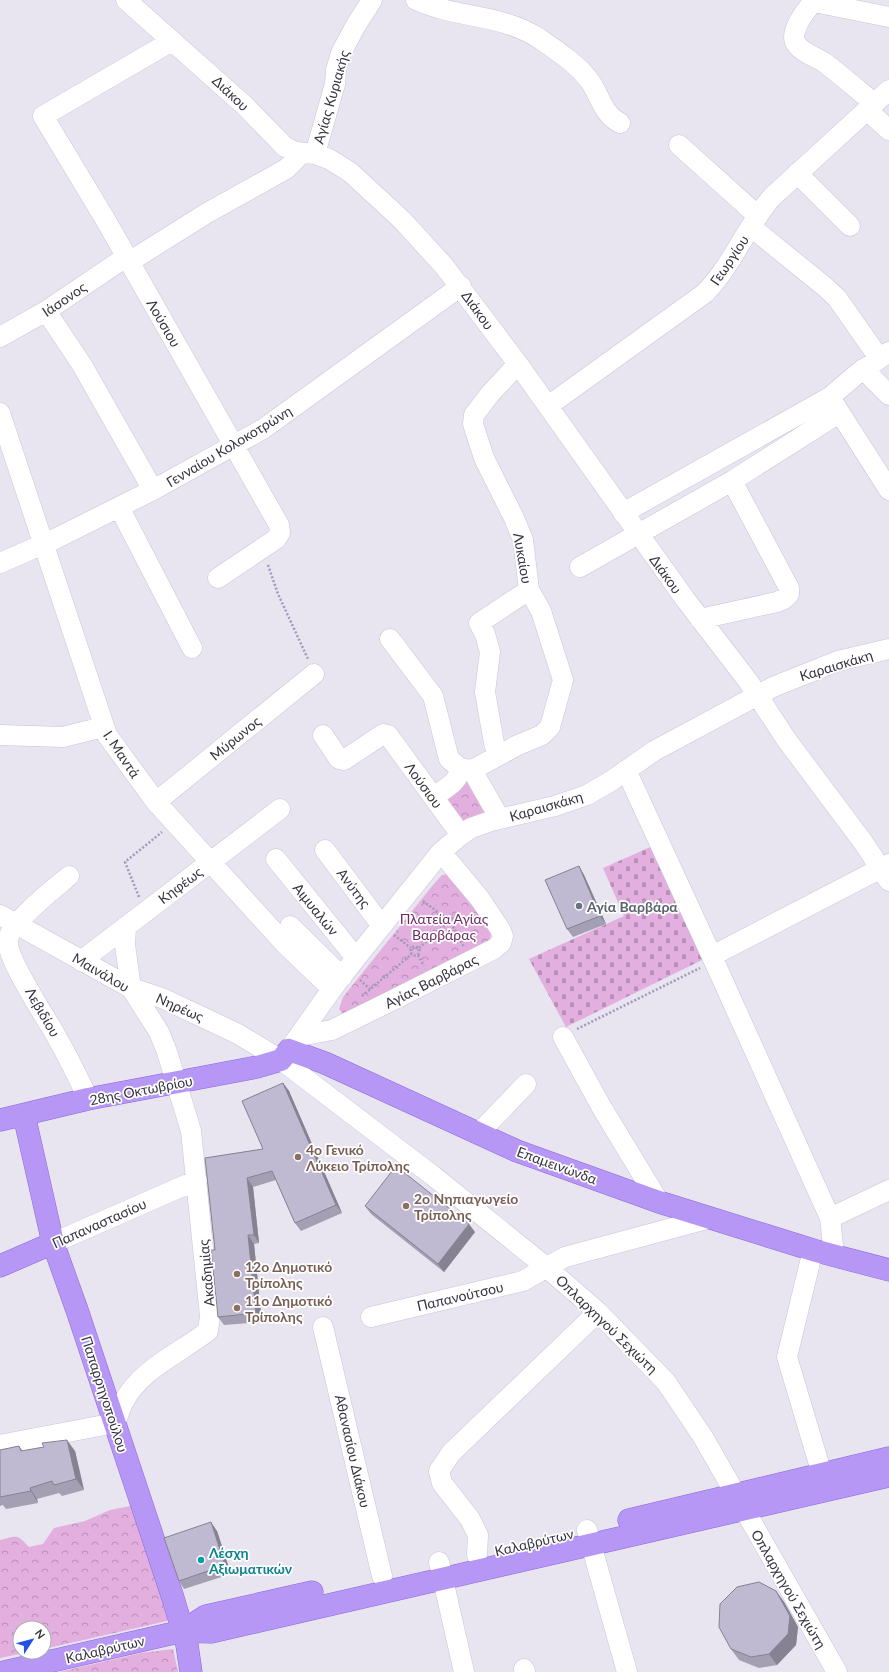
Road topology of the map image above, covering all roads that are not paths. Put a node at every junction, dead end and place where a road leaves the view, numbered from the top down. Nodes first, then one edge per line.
1 (126, 0) edge
2 (372, 0) edge
3 (416, 0) edge
4 (889, 17) edge
5 (172, 41) junction
6 (889, 90) edge
7 (871, 107) junction
8 (620, 123) dead end
9 (889, 130) edge
10 (679, 145) dead end
11 (308, 154) junction
12 (797, 173) junction
13 (754, 222) junction
14 (850, 226) dead end
15 (127, 260) junction
16 (461, 286) junction
17 (46, 311) junction
18 (0, 337) edge
19 (877, 360) edge
20 (518, 364) junction
21 (889, 395) edge
22 (834, 405) junction
23 (548, 406) junction
24 (0, 413) edge
25 (235, 445) junction
26 (732, 481) junction
27 (153, 490) junction
28 (889, 490) edge
29 (119, 507) junction
30 (623, 513) junction
31 (638, 534) junction
32 (44, 544) junction
33 (0, 563) edge
34 (580, 567) dead end
35 (218, 578) dead end
36 (528, 590) junction
37 (700, 619) junction
38 (390, 639) dead end
39 (192, 648) dead end
40 (889, 649) edge
41 (314, 674) road end
42 (758, 695) junction
43 (103, 727) junction
44 (0, 735) edge
45 (323, 735) dead end
46 (498, 756) junction
47 (466, 769) junction
48 (626, 770) junction
49 (433, 797) junction
50 (156, 802) junction
51 (280, 809) dead end
52 (500, 819) junction
53 (461, 835) junction
54 (325, 850) dead end
55 (441, 852) junction
56 (276, 859) dead end
57 (212, 861) junction
58 (886, 871) edge
59 (69, 876) dead end
60 (0, 915) edge
61 (17, 925) junction
62 (126, 926) junction
63 (290, 926) dead end
64 (382, 926) junction
65 (713, 958) junction
66 (81, 961) junction
67 (344, 973) junction
68 (131, 988) junction
69 (311, 1019) junction
70 (336, 1028) junction
71 (563, 1036) road end
72 (290, 1048) junction
73 (176, 1083) junction
74 (526, 1084) dead end
75 (88, 1099) junction
76 (24, 1115) junction
77 (0, 1120) edge
78 (480, 1133) junction
79 (197, 1180) junction
80 (889, 1190) edge
81 (659, 1202) junction
82 (710, 1218) junction
83 (830, 1218) junction
84 (53, 1242) junction
85 (813, 1250) junction
86 (834, 1255) junction
87 (0, 1266) edge
88 (546, 1267) junction
89 (889, 1270) edge
90 (598, 1312) junction
91 (371, 1317) dead end
92 (323, 1327) dead end
93 (115, 1423) junction
94 (0, 1445) edge
95 (889, 1458) edge
96 (822, 1474) junction
97 (889, 1476) edge
98 (740, 1503) junction
99 (589, 1536) junction
100 (477, 1555) junction
101 (441, 1570) junction
102 (382, 1576) junction
103 (183, 1631) junction
104 (4, 1672) edge
105 (191, 1672) edge
106 (464, 1672) edge
107 (627, 1672) edge
108 (837, 1672) edge

1 - 5 street, Διάκου
2 - 11 street, Αγίας Κυριακής
3 - 8 street
4 - 7 street
5 - 11 street, Διάκου
5 - 15 street, Λούσιου
6 - 7 street, Γεωργίου
7 - 9 street
7 - 12 street, Γεωργίου
10 - 13 street
11 - 15 street, Ιάσονος
11 - 16 street, Διάκου
12 - 13 street, Γεωργίου
12 - 14 street
13 - 19 street
13 - 23 street, Γεωργίου
15 - 17 street, Ιάσονος
15 - 25 street, Λούσιου
16 - 20 street, Διάκου
16 - 25 street, Γενναίου Κολοκοτρώνη
17 - 18 street, Ιάσονος
17 - 27 street
19 - 21 street
19 - 22 street
20 - 23 street, Διάκου
20 - 36 street, Λυκαίου
22 - 26 street
22 - 28 street
22 - 30 street
23 - 30 street, Διάκου
24 - 32 street, Ι. Μαντά
25 - 27 street, Γενναίου Κολοκοτρώνη
25 - 35 street, Λούσιου
26 - 31 street
26 - 37 street
27 - 29 street, Γενναίου Κολοκοτρώνη
29 - 32 street, Γενναίου Κολοκοτρώνη
29 - 39 street
30 - 31 street, Διάκου
31 - 34 street
31 - 37 street, Διάκου
32 - 33 street, Γενναίου Κολοκοτρώνη
32 - 43 street, Ι. Μαντά
36 - 46 street
36 - 46 street, Λυκαίου
37 - 42 street, Διάκου
38 - 47 street
40 - 42 street, Καραισκάκη
41 - 50 street, Μύρωνος
42 - 48 street, Καραισκάκη
42 - 58 street, Διάκου
43 - 44 street
43 - 50 street, Ι. Μαντά
45 - 49 street, Λούσιου
46 - 47 street, Λυκαίου
47 - 49 street
47 - 52 street
48 - 52 street, Καραισκάκη
48 - 65 street
49 - 53 street, Λούσιου
50 - 57 street, Ι. Μαντά
51 - 57 street, Κηφέως
52 - 53 street, Καραισκάκη
53 - 55 street, Καραισκάκη
54 - 64 street, Ανύτης
55 - 64 street, Καραισκάκη
55 - 70 street, Αγίας Βαρβάρας
56 - 67 street, Αιμυαλών
57 - 62 street, Κηφέως
57 - 67 street, Ι. Μαντά
58 - 65 street
59 - 61 street
60 - 61 street, Μαινάλου
61 - 66 street, Μαινάλου
61 - 75 street, Λεβιδίου
62 - 66 street, Κηφέως
62 - 68 street
63 - 67 street
64 - 67 street, Καραισκάκη
65 - 83 street
66 - 68 street, Μαινάλου
67 - 69 street, Καραισκάκη
68 - 72 street, Νηρέως
68 - 73 street, Μαινάλου
69 - 70 street
69 - 72 street, Καραισκάκη
70 - 72 street, Αγίας Βαρβάρας
71 - 81 street
72 - 73 main road, 28ης Οκτωβρίου
72 - 78 main road, Επαμεινώνδα
72 - 88 street, Οπλαρχηγού Σεχιώτη
73 - 75 main road, 28ης Οκτωβρίου
73 - 79 street, Ακαδημίας
74 - 78 street
75 - 76 main road, 28ης Οκτωβρίου
76 - 77 main road, 28ης Οκτωβρίου
76 - 84 main road, Παπαρρηγοπούλου
78 - 81 main road, Επαμεινώνδα
79 - 84 street, Παπαναστασίου
79 - 93 street, Ακαδημίας
80 - 83 street
81 - 82 main road, Επαμεινώνδα
82 - 85 main road, Επαμεινώνδα
82 - 88 street, Παπανούτσου
83 - 86 street
84 - 87 main road, Παπαναστασίου
84 - 93 main road, Παπαρρηγοπούλου
85 - 86 main road, Επαμεινώνδα
85 - 96 street
86 - 89 main road, Επαμεινώνδα
88 - 90 street, Οπλαρχηγού Σεχιώτη
88 - 91 street, Παπανούτσου
90 - 98 street, Οπλαρχηγού Σεχιώτη
90 - 100 street
92 - 102 street, Αθανασίου Διάκου
93 - 94 street
93 - 103 main road, Παπαρρηγοπούλου
95 - 96 main road, Καλαβρύτων
96 - 98 main road, Καλαβρύτων
97 - 98 main road, Καλαβρύτων
98 - 99 main road, Καλαβρύτων
98 - 108 street, Οπλαρχηγού Σεχιώτη
99 - 100 main road, Καλαβρύτων
99 - 101 main road, Καλαβρύτων
99 - 107 street
100 - 101 main road, Καλαβρύτων
101 - 102 main road, Καλαβρύτων
101 - 103 main road, Καλαβρύτων
101 - 106 street
102 - 103 main road, Καλαβρύτων
103 - 104 main road, Καλαβρύτων
103 - 105 main road, Παπαρρηγοπούλου

